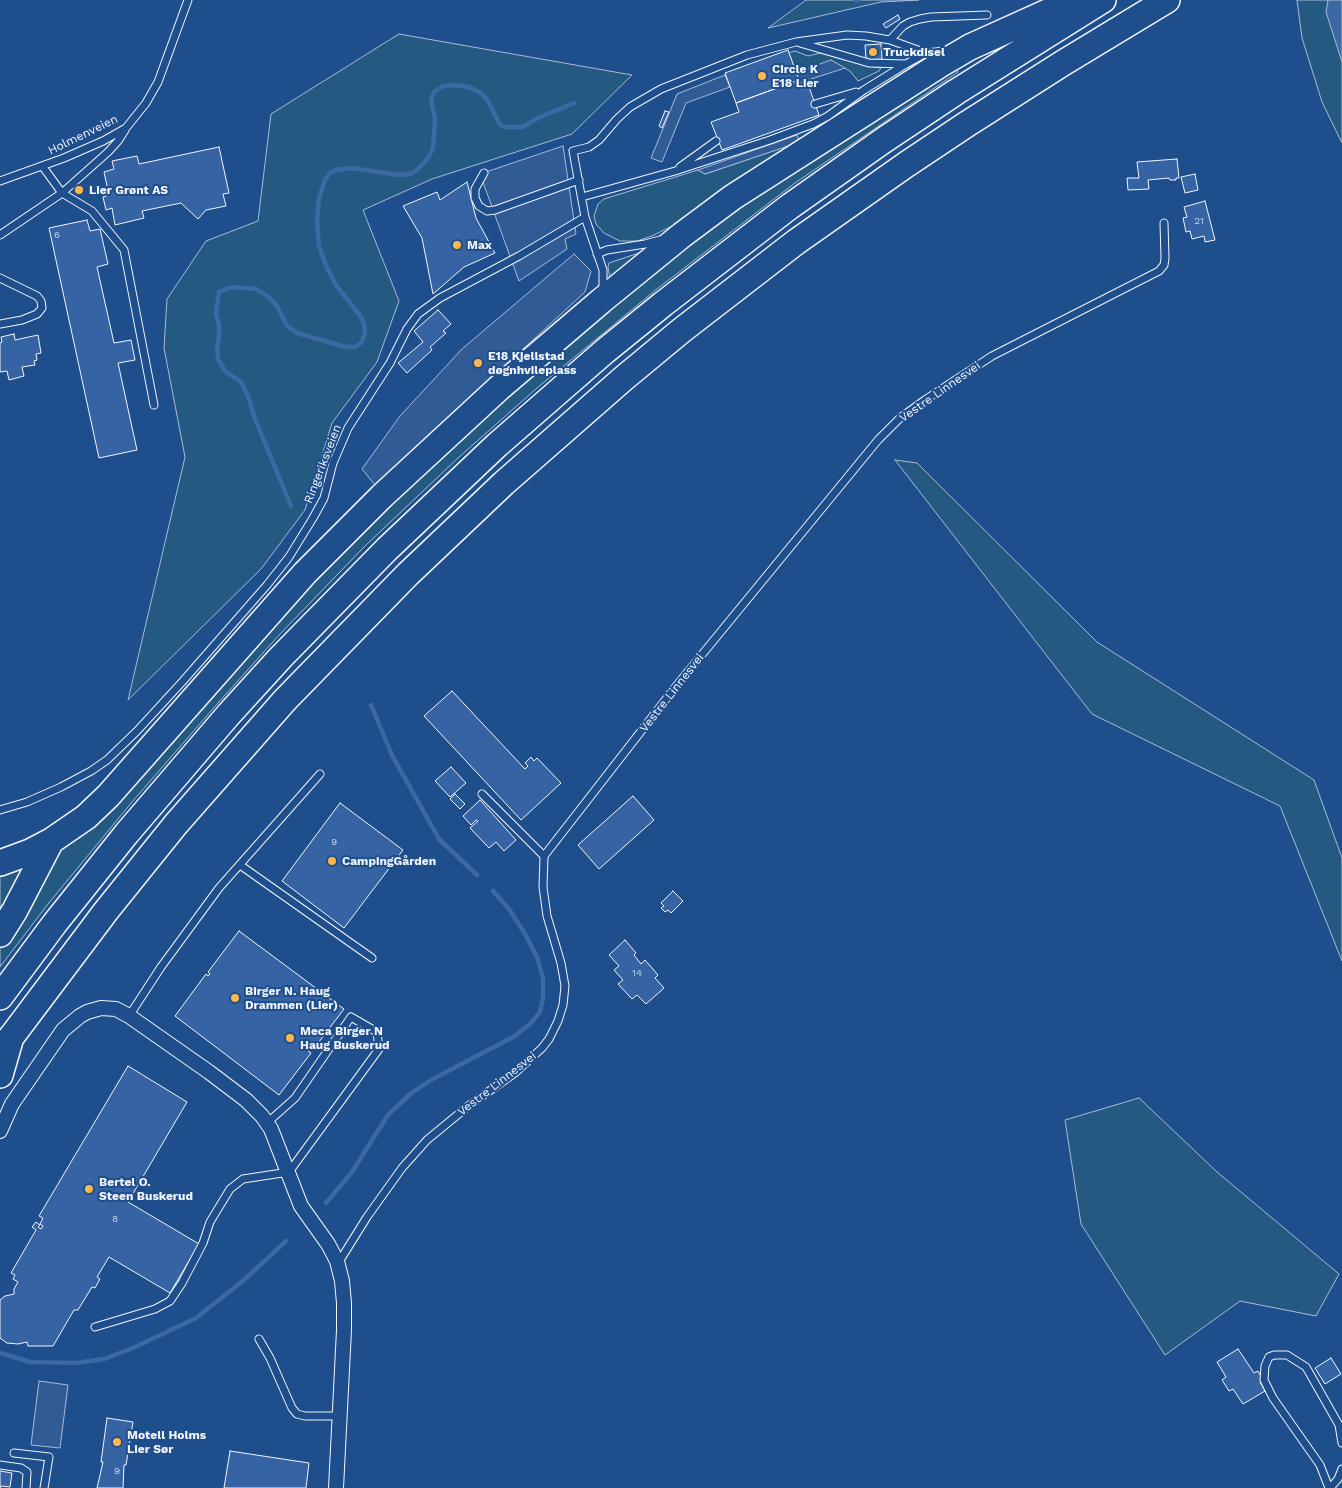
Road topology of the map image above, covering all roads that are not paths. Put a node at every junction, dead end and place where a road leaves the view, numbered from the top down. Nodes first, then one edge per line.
1 (188, 0) edge
2 (1074, 0) edge
3 (1103, 0) edge
4 (1167, 0) edge
5 (987, 15) dead end
6 (890, 40) junction
7 (796, 42) junction
8 (970, 47) junction
9 (926, 53) junction
10 (906, 64) junction
11 (864, 90) junction
12 (815, 104) dead end
13 (126, 128) junction
14 (716, 141) dead end
15 (43, 167) junction
16 (675, 171) junction
17 (484, 173) dead end
18 (579, 180) junction
19 (0, 182) edge
20 (62, 193) junction
21 (582, 197) junction
22 (585, 217) junction
23 (1164, 223) dead end
24 (0, 235) edge
25 (682, 235) junction
26 (598, 254) junction
27 (0, 278) edge
28 (601, 300) junction
29 (0, 324) edge
30 (154, 405) dead end
31 (320, 774) dead end
32 (482, 794) dead end
33 (0, 810) edge
34 (51, 841) junction
35 (544, 856) junction
36 (0, 863) edge
37 (240, 864) junction
38 (0, 934) edge
39 (372, 958) dead end
40 (0, 998) edge
41 (129, 1016) junction
42 (5, 1044) edge
43 (0, 1075) edge
44 (266, 1123) junction
45 (0, 1131) edge
46 (289, 1172) junction
47 (337, 1261) junction
48 (95, 1327) dead end
49 (259, 1339) dead end
50 (340, 1416) junction
51 (1342, 1443) edge
52 (14, 1453) dead end
53 (0, 1465) edge
54 (1342, 1469) edge
55 (26, 1488) edge
56 (44, 1488) edge
57 (336, 1488) edge
58 (1330, 1488) edge

1 - 13 lane, Holmenveien
2 - 8 highway
3 - 40 highway
4 - 42 highway
5 - 6 lane
6 - 7 lane
6 - 9 lane
7 - 10 lane
7 - 18 lane
8 - 9 lane
8 - 25 highway
9 - 10 lane
10 - 11 lane
11 - 12 lane
11 - 16 lane
13 - 15 lane, Holmenveien
13 - 20 lane
14 - 16 lane
15 - 19 lane, Holmenveien
15 - 20 lane
16 - 21 lane
17 - 18 lane
18 - 21 lane
20 - 24 lane
20 - 30 lane
21 - 22 lane
22 - 26 lane
22 - 33 lane, Ringeriksveien
23 - 35 lane, Vestre Linnesvei
25 - 26 lane
25 - 28 highway
26 - 28 lane
27 - 29 lane
28 - 34 highway
31 - 37 lane
32 - 35 lane
34 - 36 highway
34 - 38 highway
35 - 47 lane, Vestre Linnesvei
37 - 39 lane
37 - 41 lane
41 - 44 street
41 - 45 street
42 - 43 highway
44 - 46 street
44 - 46 lane
46 - 47 street
46 - 48 lane
47 - 50 street
49 - 50 lane
50 - 57 street
51 - 58 lane
52 - 56 lane
53 - 55 lane
54 - 58 lane

